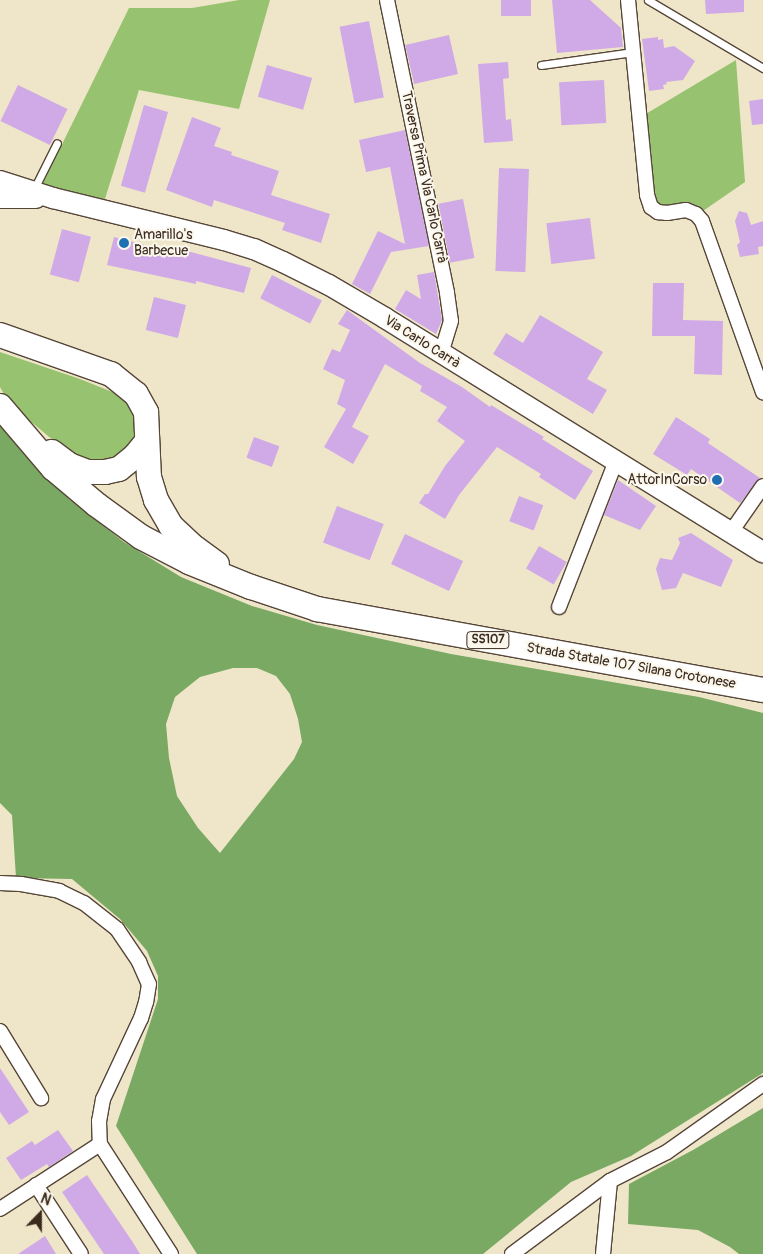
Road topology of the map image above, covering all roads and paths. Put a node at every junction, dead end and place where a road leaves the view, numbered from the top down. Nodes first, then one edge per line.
1 (387, 0) edge
2 (628, 0) edge
3 (648, 0) edge
4 (633, 52) junction
5 (541, 65) dead end
6 (763, 68) edge
7 (57, 142) dead end
8 (0, 181) edge
9 (32, 192) junction
10 (0, 198) edge
11 (52, 198) junction
12 (0, 335) edge
13 (441, 354) junction
14 (763, 392) edge
15 (6, 414) edge
16 (147, 440) junction
17 (616, 461) junction
18 (763, 486) edge
19 (731, 532) junction
20 (763, 552) edge
21 (252, 587) junction
22 (559, 607) dead end
23 (763, 692) edge
24 (0, 883) edge
25 (0, 1031) edge
26 (763, 1084) edge
27 (41, 1098) dead end
28 (100, 1144) junction
29 (610, 1181) junction
30 (36, 1185) junction
31 (0, 1209) edge
32 (81, 1254) edge
33 (171, 1254) edge
34 (512, 1254) edge
35 (603, 1254) edge

1 - 13 street, Traversa Prima Via Carlo Carrà
2 - 4 street
3 - 6 lane
4 - 5 lane
4 - 14 street
7 - 9 lane
8 - 9 main road, Via Carlo Carrà
9 - 11 main road, Via Carlo Carrà
10 - 11 main road, Via Carlo Carrà
11 - 13 main road, Via Carlo Carrà
12 - 16 highway
13 - 17 main road, Via Carlo Carrà
15 - 16 highway
15 - 21 highway, Strada Statale 107 Silana Crotonese / SS107
16 - 21 highway
17 - 19 main road, Via Carlo Carrà
17 - 22 street
18 - 19 street
19 - 20 main road, Via Carlo Carrà
21 - 23 highway, Strada Statale 107 Silana Crotonese / SS107
24 - 28 street
25 - 27 street
26 - 29 street
28 - 30 street
28 - 33 street
29 - 34 street
29 - 35 street
30 - 31 street
30 - 32 street

